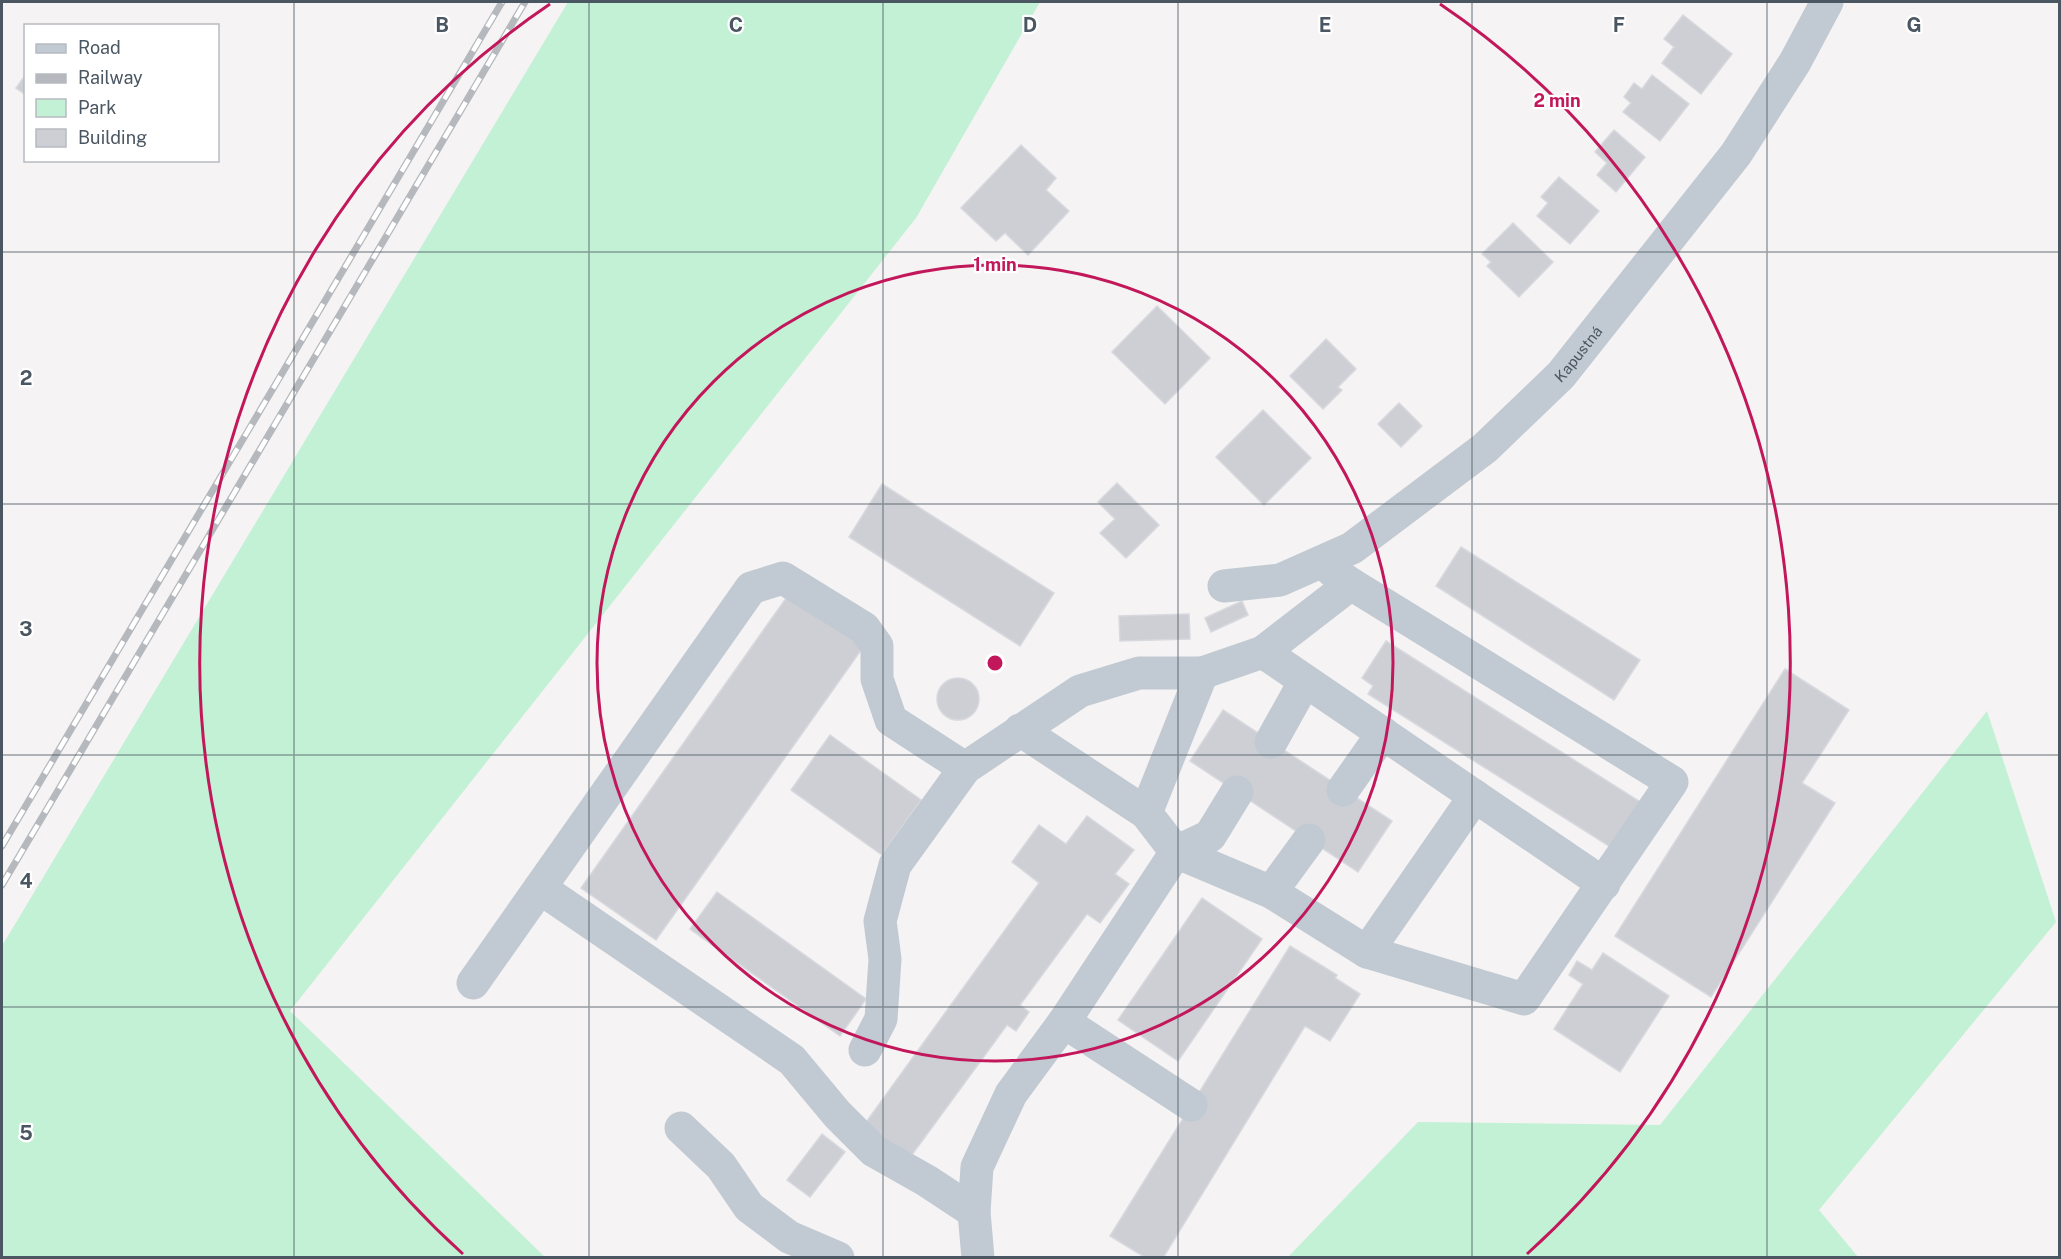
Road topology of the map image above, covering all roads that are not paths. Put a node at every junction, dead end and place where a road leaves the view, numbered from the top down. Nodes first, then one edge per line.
1 (1827, 2) edge
2 (1322, 562) junction
3 (1351, 584) junction
4 (1224, 586) dead end
5 (1263, 652) junction
6 (1202, 673) junction
7 (1305, 681) junction
8 (1020, 730) junction
9 (1383, 734) junction
10 (1271, 742) dead end
11 (965, 768) junction
12 (1343, 790) dead end
13 (1237, 792) dead end
14 (1475, 796) junction
15 (1146, 813) junction
16 (1310, 840) dead end
17 (1176, 852) junction
18 (1604, 884) junction
19 (540, 888) junction
20 (1271, 892) junction
21 (1367, 952) junction
22 (473, 983) dead end
23 (1064, 1022) junction
24 (865, 1050) dead end
25 (1191, 1105) dead end
26 (681, 1128) dead end
27 (974, 1212) junction
28 (838, 1257) edge
29 (978, 1257) edge

1 - 2 street, Kapustná
2 - 3 street
2 - 4 street, Kapustná
3 - 5 street
3 - 18 street
5 - 6 street
5 - 7 street
6 - 8 street
6 - 15 street
7 - 9 street
7 - 10 street
8 - 11 street
8 - 15 street
9 - 12 street
9 - 14 street
11 - 19 street
11 - 24 street
13 - 17 street
14 - 18 street
14 - 21 street
15 - 17 street
16 - 20 street
17 - 20 street
17 - 23 street
18 - 21 street
19 - 22 street
19 - 27 street
20 - 21 street
23 - 25 street
23 - 27 street
26 - 28 street
27 - 29 street

